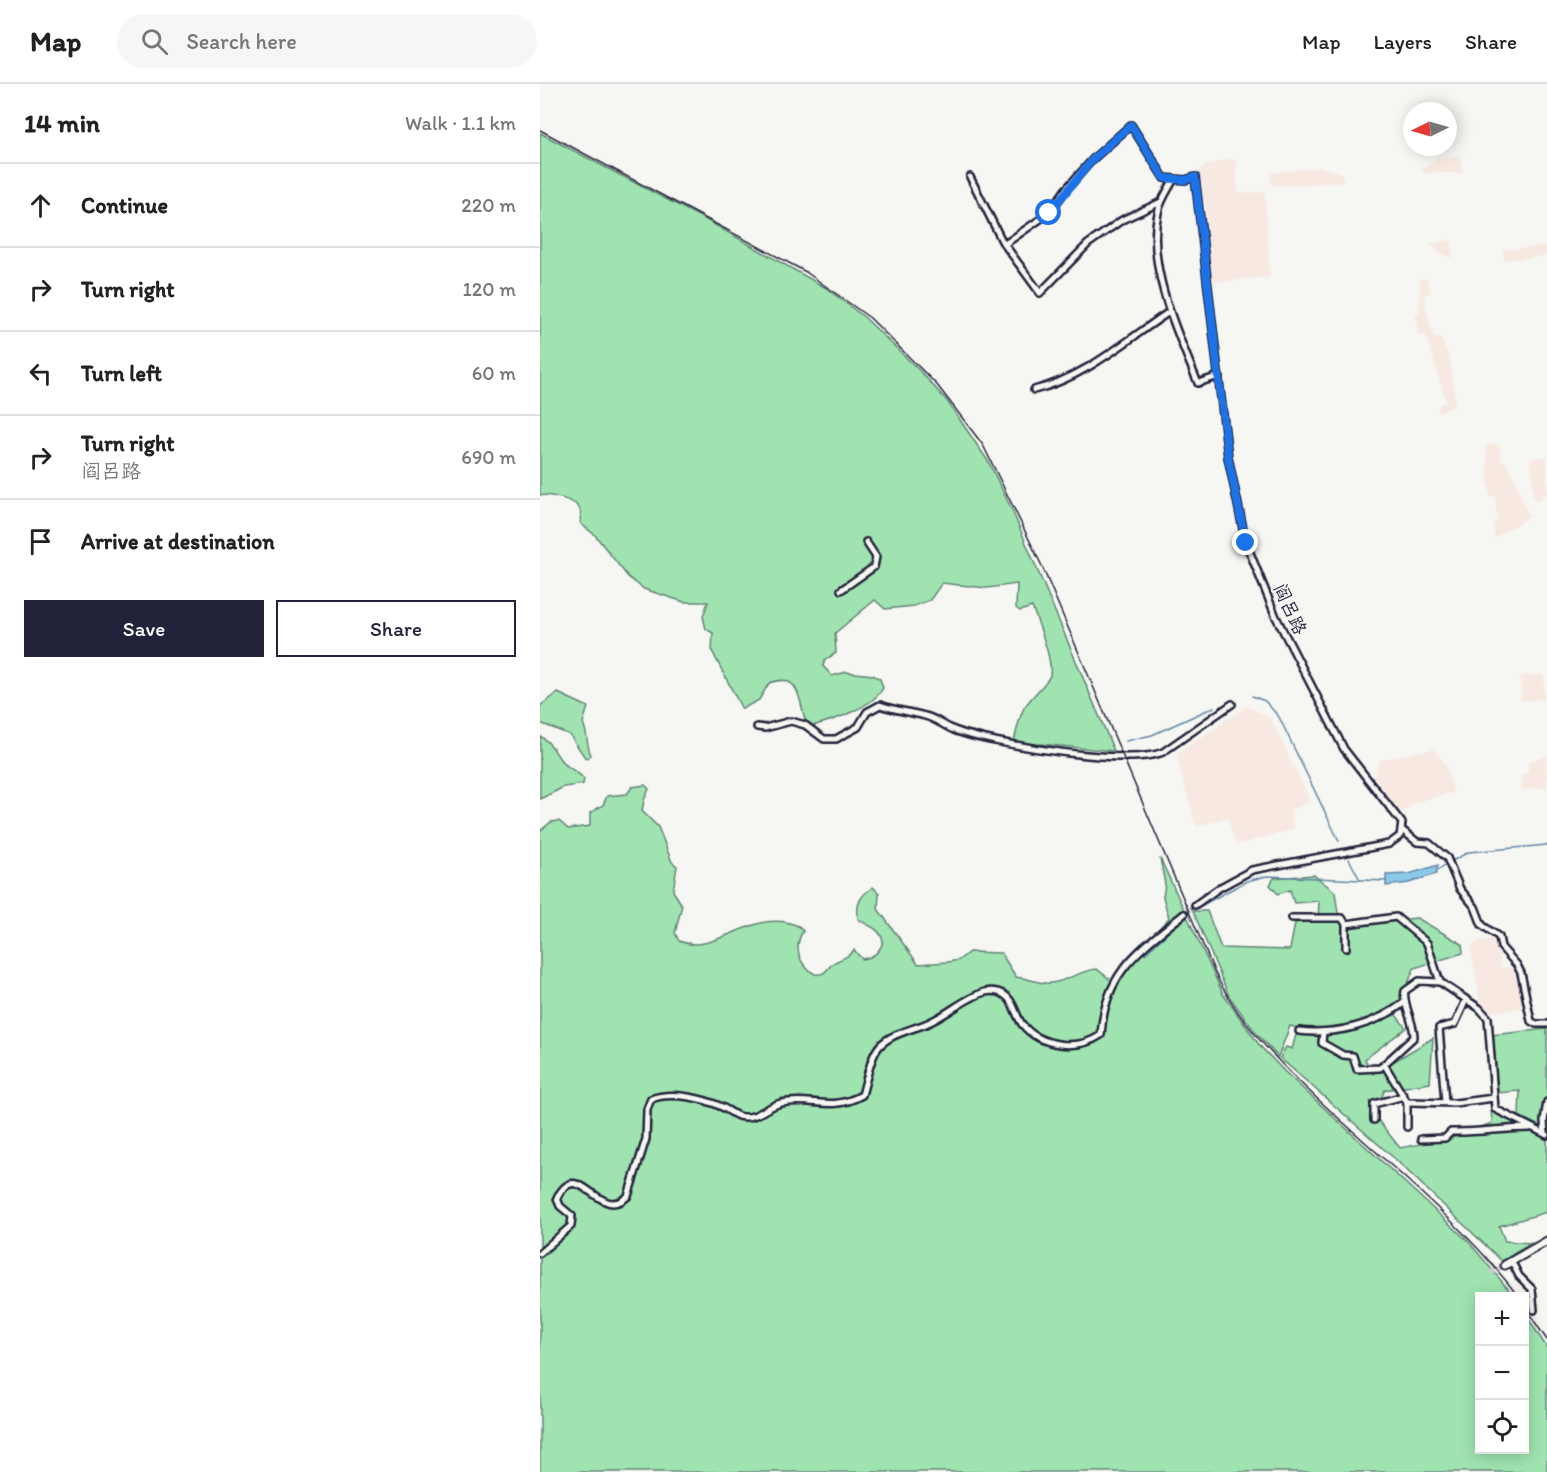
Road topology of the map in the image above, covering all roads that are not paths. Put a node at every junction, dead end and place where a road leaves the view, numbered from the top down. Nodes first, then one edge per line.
1 (970, 177) dead end
2 (1175, 179) junction
3 (1161, 202) junction
4 (1005, 244) junction
5 (1169, 312) junction
6 (1219, 376) junction
7 (1034, 390) dead end
8 (866, 542) dead end
9 (841, 590) dead end
10 (1232, 704) dead end
11 (757, 727) dead end
12 (1402, 830) junction
13 (1195, 905) tunnel mouth
14 (1184, 914) tunnel mouth
15 (1292, 918) dead end
16 (1346, 924) junction
17 (1346, 948) dead end
18 (1440, 981) junction
19 (1466, 1000) junction
20 (1405, 1002) junction
21 (1547, 1024) edge
22 (1299, 1031) dead end
23 (1323, 1032) junction
24 (1384, 1065) junction
25 (1494, 1098) junction
26 (1405, 1099) junction
27 (1445, 1102) junction
28 (1547, 1102) edge
29 (1374, 1120) dead end
30 (1532, 1127) junction
31 (1407, 1128) dead end
32 (1546, 1134) edge
33 (1421, 1139) dead end
34 (1547, 1241) edge
35 (540, 1253) edge
36 (1508, 1264) joint
37 (1534, 1310) dead end

1 - 4 street
2 - 3 street
2 - 4 street
2 - 6 street, 阎吕路
3 - 4 street
3 - 5 street
5 - 6 street
5 - 7 street
6 - 12 street, 阎吕路
8 - 9 street
10 - 11 street
12 - 13 street
12 - 21 street
14 - 35 street
15 - 16 street
16 - 17 street
16 - 18 street
18 - 19 street
18 - 20 street
19 - 25 street
19 - 27 street
20 - 23 street
20 - 24 street
22 - 23 street
23 - 24 street
24 - 26 street
25 - 27 street
25 - 30 street
26 - 27 street
26 - 29 street
26 - 31 street
28 - 32 street
30 - 32 street
30 - 33 street
34 - 36 main road
36 - 37 street

